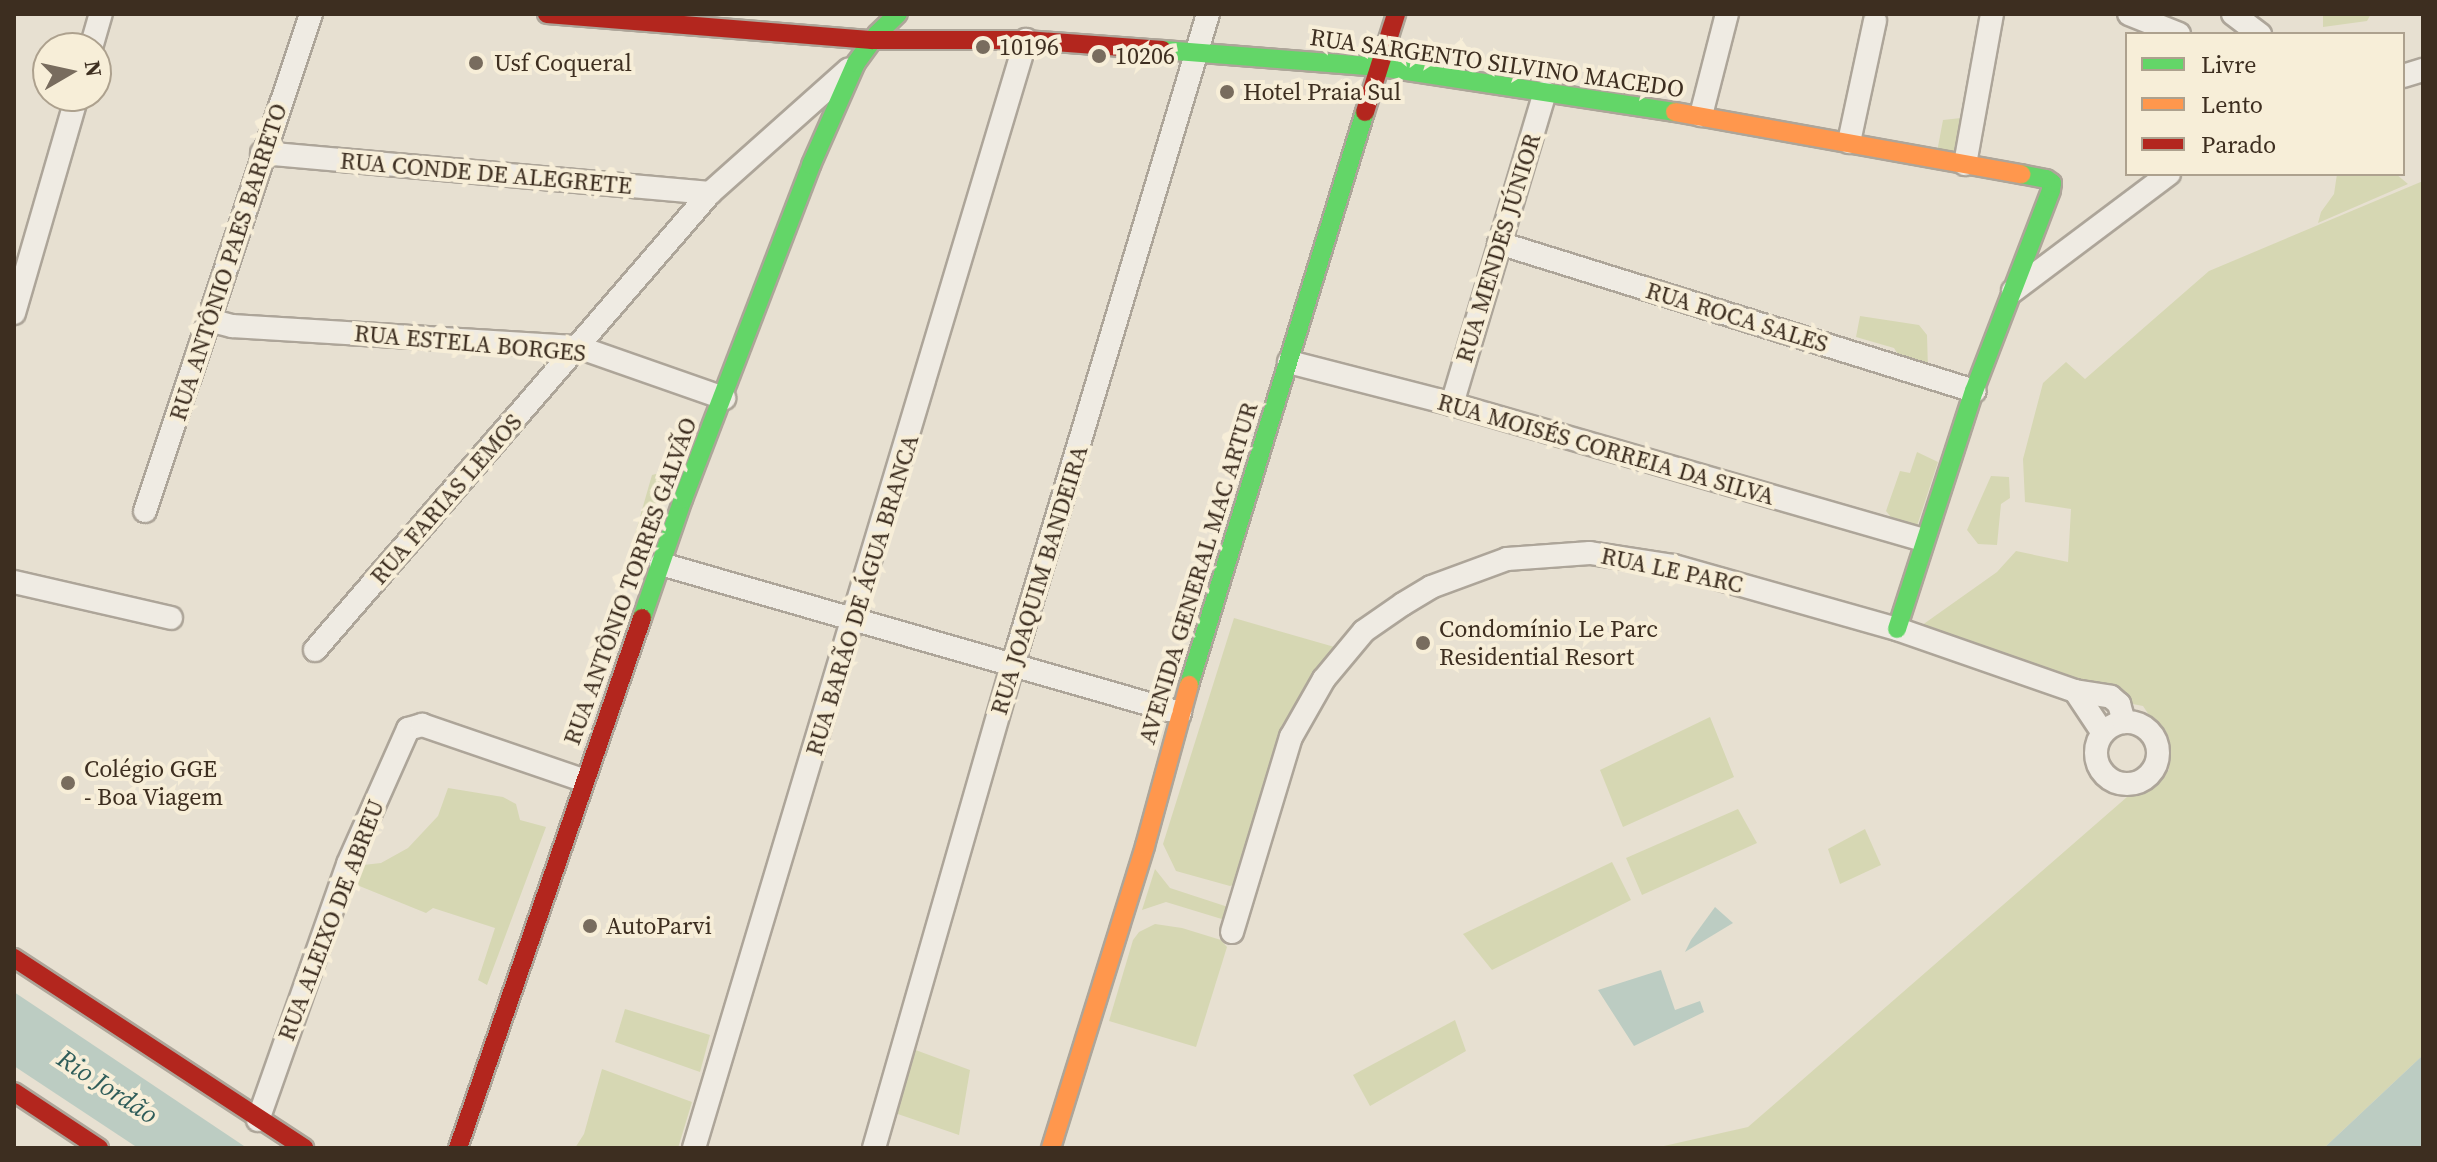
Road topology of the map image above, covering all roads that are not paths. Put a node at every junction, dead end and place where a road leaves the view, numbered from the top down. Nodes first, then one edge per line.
1 (311, 14) edge
2 (547, 14) edge
3 (898, 14) edge
4 (1208, 14) edge
5 (1396, 14) edge
6 (1727, 14) edge
7 (1992, 14) edge
8 (2129, 14) edge
9 (2233, 14) edge
10 (1875, 21) dead end
11 (2174, 32) edge
12 (2257, 32) edge
13 (872, 40) junction
14 (1026, 40) junction
15 (1198, 51) junction
16 (856, 63) junction
17 (1380, 67) junction
18 (1545, 93) junction
19 (72, 112) edge
20 (1701, 115) junction
21 (1849, 142) junction
22 (262, 153) junction
23 (1965, 164) junction
24 (2166, 176) edge
25 (710, 193) junction
26 (1499, 243) junction
27 (2013, 291) junction
28 (14, 313) edge
29 (209, 320) junction
30 (578, 347) junction
31 (1289, 362) junction
32 (1974, 391) junction
33 (724, 398) junction
34 (1452, 404) junction
35 (145, 511) dead end
36 (1923, 540) junction
37 (661, 564) junction
38 (14, 582) edge
39 (171, 618) dead end
40 (855, 619) junction
41 (1897, 629) junction
42 (315, 650) dead end
43 (1012, 667) junction
44 (2075, 691) junction
45 (1180, 713) junction
46 (2124, 722) junction
47 (2103, 733) junction
48 (583, 780) junction
49 (1232, 932) dead end
50 (22, 964) edge
51 (14, 1092) edge
52 (256, 1130) junction
53 (99, 1148) edge
54 (304, 1148) edge
55 (458, 1148) edge
56 (694, 1148) edge
57 (874, 1148) edge
58 (1051, 1148) edge

1 - 22 street, RUA ANTÔNIO PAES BARRETO
2 - 13 main road, RUA SARGENTO SILVINO MACEDO
3 - 13 main road, RUA ANTÔNIO TORRES GALVÃO
4 - 15 street, RUA JOAQUIM BANDEIRA
5 - 17 main road, AVENIDA GENERAL MAC ARTUR
6 - 20 street
7 - 23 street
8 - 11 street
9 - 12 street
10 - 21 street
13 - 14 main road, RUA SARGENTO SILVINO MACEDO
13 - 16 main road, RUA ANTÔNIO TORRES GALVÃO
14 - 15 main road, RUA SARGENTO SILVINO MACEDO
14 - 40 street, RUA BARÃO DE ÁGUA BRANCA
15 - 17 main road, RUA SARGENTO SILVINO MACEDO
15 - 43 street, RUA JOAQUIM BANDEIRA
16 - 25 street, RUA FARIAS LEMOS
16 - 33 main road, RUA ANTÔNIO TORRES GALVÃO
17 - 18 main road, RUA SARGENTO SILVINO MACEDO
17 - 31 main road, AVENIDA GENERAL MAC ARTUR
18 - 20 main road, RUA SARGENTO SILVINO MACEDO
18 - 26 street, RUA MENDES JÚNIOR
19 - 28 street
20 - 21 main road, RUA SARGENTO SILVINO MACEDO
21 - 23 main road, RUA SARGENTO SILVINO MACEDO
22 - 25 street, RUA CONDE DE ALEGRETE
22 - 29 street, RUA ANTÔNIO PAES BARRETO
23 - 27 main road, RUA SARGENTO SILVINO MACEDO
24 - 27 street
25 - 30 street, RUA FARIAS LEMOS
26 - 32 street, RUA ROCA SALES
26 - 34 street, RUA MENDES JÚNIOR
27 - 32 main road
29 - 30 street, RUA ESTELA BORGES
29 - 35 street, RUA ANTÔNIO PAES BARRETO
30 - 33 street, RUA ESTELA BORGES
30 - 42 street, RUA FARIAS LEMOS
31 - 34 street, RUA MOISÉS CORREIA DA SILVA
31 - 45 main road, AVENIDA GENERAL MAC ARTUR
32 - 36 main road
33 - 37 main road, RUA ANTÔNIO TORRES GALVÃO
34 - 36 street, RUA MOISÉS CORREIA DA SILVA
36 - 41 main road
37 - 40 street
37 - 48 main road, RUA ANTÔNIO TORRES GALVÃO
38 - 39 street
40 - 43 street
40 - 56 street, RUA BARÃO DE ÁGUA BRANCA
41 - 44 street, RUA LE PARC
41 - 49 street, RUA LE PARC
43 - 45 street
43 - 57 street, RUA JOAQUIM BANDEIRA
44 - 46 street, RUA LE PARC
44 - 47 street
45 - 58 main road, AVENIDA GENERAL MAC ARTUR
46 - 47 street
46 - 47 street, RUA LE PARC
48 - 52 street, RUA ALEIXO DE ABREU
48 - 55 main road, RUA ANTÔNIO TORRES GALVÃO
50 - 52 main road
50 - 52 main road
51 - 53 main road
52 - 54 main road

